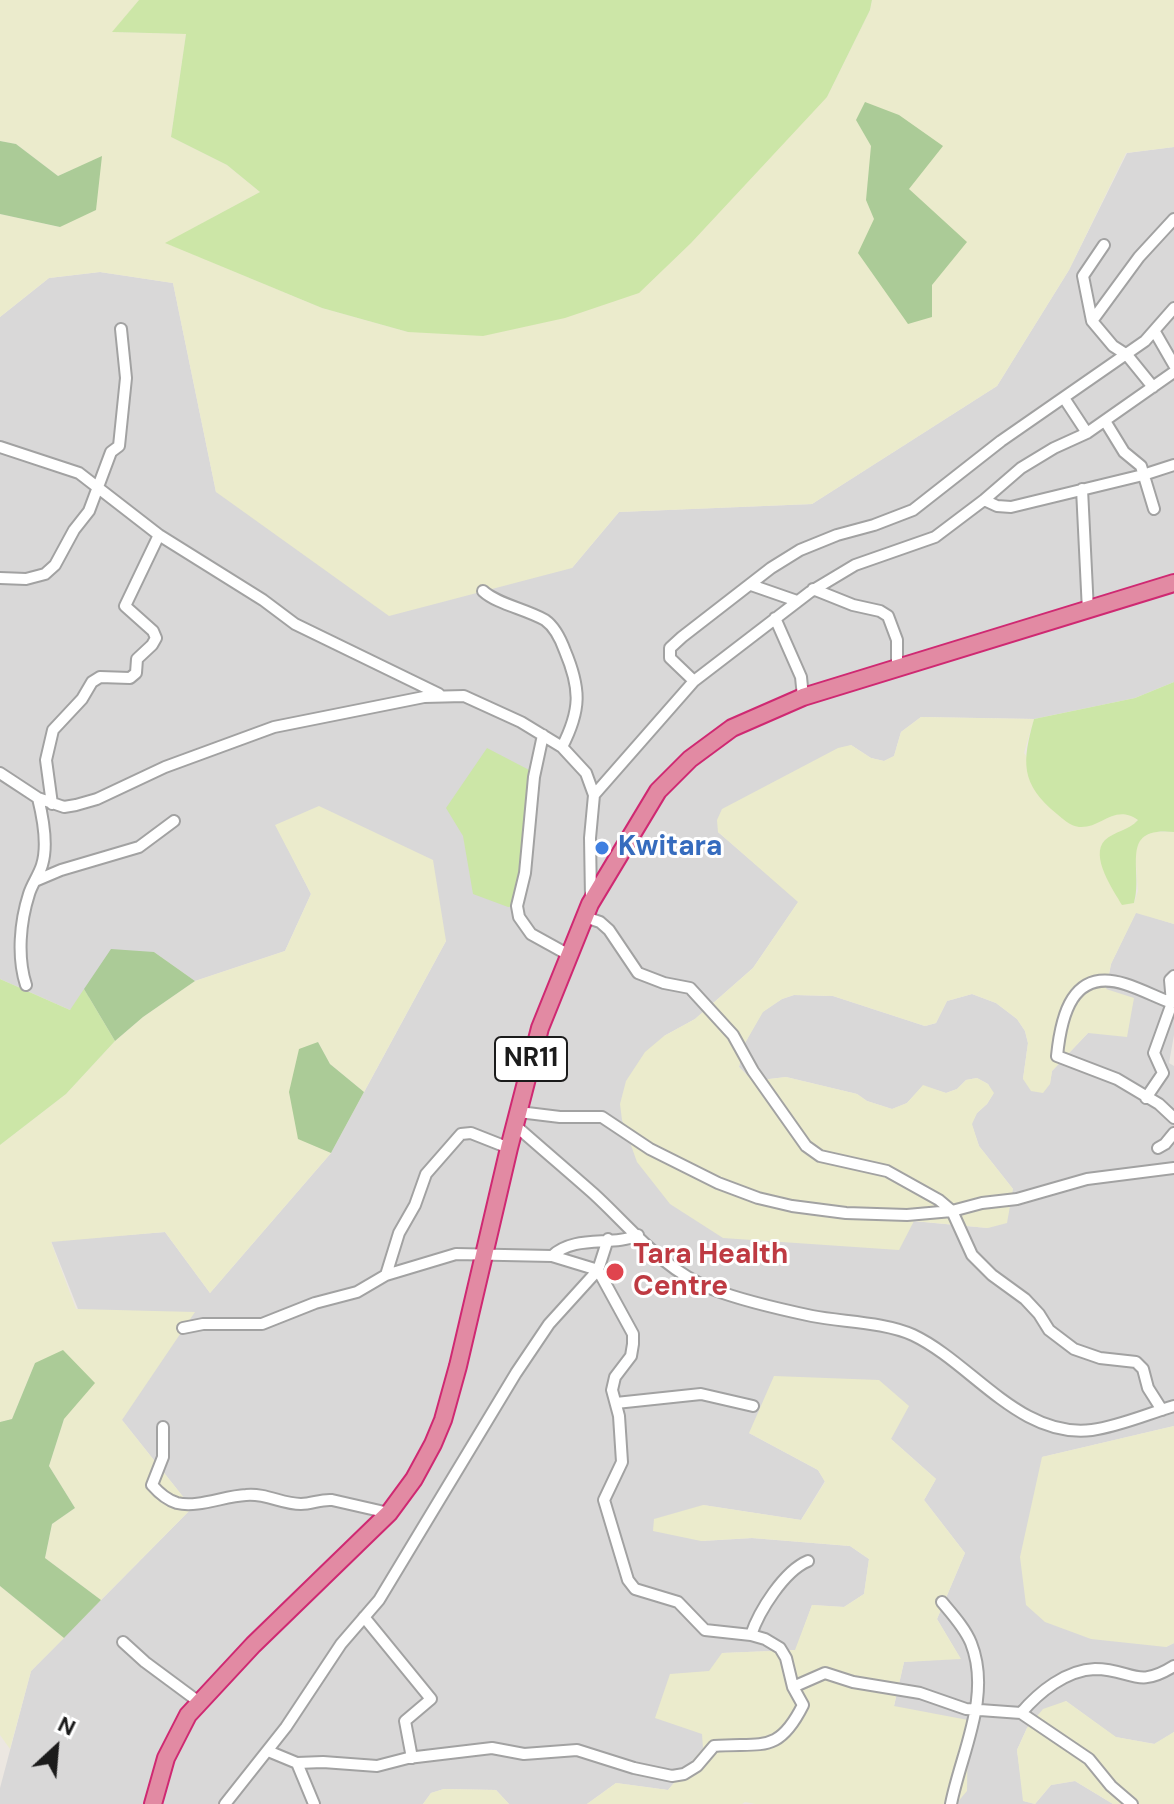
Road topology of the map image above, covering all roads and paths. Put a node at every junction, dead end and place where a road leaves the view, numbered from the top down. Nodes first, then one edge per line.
1 (1174, 219) edge
2 (1104, 245) dead end
3 (1174, 308) edge
4 (1092, 321) junction
5 (121, 329) dead end
6 (1155, 332) junction
7 (1127, 355) junction
8 (1174, 365) edge
9 (1174, 372) edge
10 (1153, 387) junction
11 (1064, 398) junction
12 (1105, 421) junction
13 (1087, 433) junction
14 (0, 447) edge
15 (1174, 465) edge
16 (1143, 475) junction
17 (98, 488) junction
18 (1082, 489) junction
19 (984, 500) junction
20 (1154, 509) dead end
21 (159, 535) junction
22 (0, 578) edge
23 (1174, 583) edge
24 (751, 585) junction
25 (813, 589) junction
26 (483, 591) dead end
27 (797, 601) junction
28 (1088, 611) junction
29 (775, 618) junction
30 (897, 667) junction
31 (694, 681) junction
32 (441, 695) junction
33 (803, 697) junction
34 (543, 735) junction
35 (562, 747) junction
36 (0, 773) edge
37 (594, 795) junction
38 (38, 798) junction
39 (52, 804) junction
40 (174, 821) dead end
41 (35, 881) junction
42 (587, 910) junction
43 (569, 955) junction
44 (1174, 976) edge
45 (26, 985) dead end
46 (1172, 1003) junction
47 (1146, 1098) junction
48 (1174, 1118) edge
49 (517, 1119) junction
50 (1174, 1133) edge
51 (509, 1148) junction
52 (1158, 1148) dead end
53 (1174, 1168) edge
54 (952, 1211) junction
55 (638, 1235) junction
56 (608, 1239) junction
57 (484, 1254) junction
58 (552, 1256) junction
59 (598, 1270) junction
60 (386, 1275) junction
61 (183, 1328) dead end
62 (616, 1403) junction
63 (753, 1406) dead end
64 (1174, 1406) edge
65 (1162, 1410) junction
66 (163, 1427) dead end
67 (389, 1513) junction
68 (808, 1561) dead end
69 (942, 1602) dead end
70 (364, 1617) junction
71 (751, 1635) junction
72 (123, 1642) dead end
73 (1174, 1666) edge
74 (793, 1687) junction
75 (199, 1702) junction
76 (975, 1710) junction
77 (1021, 1713) junction
78 (268, 1751) junction
79 (412, 1758) junction
80 (297, 1763) junction
81 (153, 1804) edge
82 (225, 1804) edge
83 (314, 1804) edge
84 (951, 1804) edge
85 (1132, 1804) edge

1 - 4 street
2 - 4 street
3 - 6 street
4 - 7 street
5 - 17 street
6 - 7 street
6 - 8 street
7 - 10 street
7 - 11 street
9 - 10 street
10 - 12 street
11 - 13 street
11 - 24 street
12 - 13 street
12 - 16 street
13 - 19 street
14 - 17 street
15 - 16 street
16 - 18 street
16 - 20 street
17 - 21 street
17 - 22 street
18 - 19 street
18 - 28 street
19 - 25 street
21 - 32 street
21 - 39 street
23 - 28 highway, NR11
24 - 27 street
24 - 31 street
25 - 27 street
25 - 30 street
26 - 35 street
27 - 29 street
28 - 30 highway, NR11
29 - 31 street
29 - 33 street
30 - 33 highway, NR11
31 - 37 street
32 - 34 street
32 - 39 street
33 - 42 highway, NR11
34 - 35 street
34 - 43 street
35 - 37 street
36 - 38 street
37 - 42 street
38 - 39 street
38 - 41 street
40 - 41 street
41 - 45 street
42 - 43 highway, NR11
42 - 54 street
43 - 49 highway, NR11
44 - 46 street
46 - 47 street
46 - 47 street
47 - 48 street
49 - 51 highway, NR11
49 - 54 street
49 - 55 street
50 - 52 street
51 - 57 highway, NR11
51 - 60 street
53 - 54 street
54 - 65 street
55 - 56 street
55 - 65 street
56 - 58 street
56 - 59 street
57 - 58 street
57 - 60 street
57 - 67 highway, NR11
58 - 59 street
59 - 62 street
59 - 70 street
60 - 61 street
62 - 63 street
62 - 71 street
64 - 65 street
66 - 67 street
67 - 75 highway, NR11
68 - 71 street
69 - 76 street
70 - 78 street
70 - 79 street
71 - 74 street
72 - 75 street
73 - 77 street
74 - 76 street
74 - 79 street
75 - 81 highway, NR11
76 - 77 street
76 - 84 street
77 - 85 street
78 - 80 street
78 - 82 street
79 - 80 street
80 - 83 street

